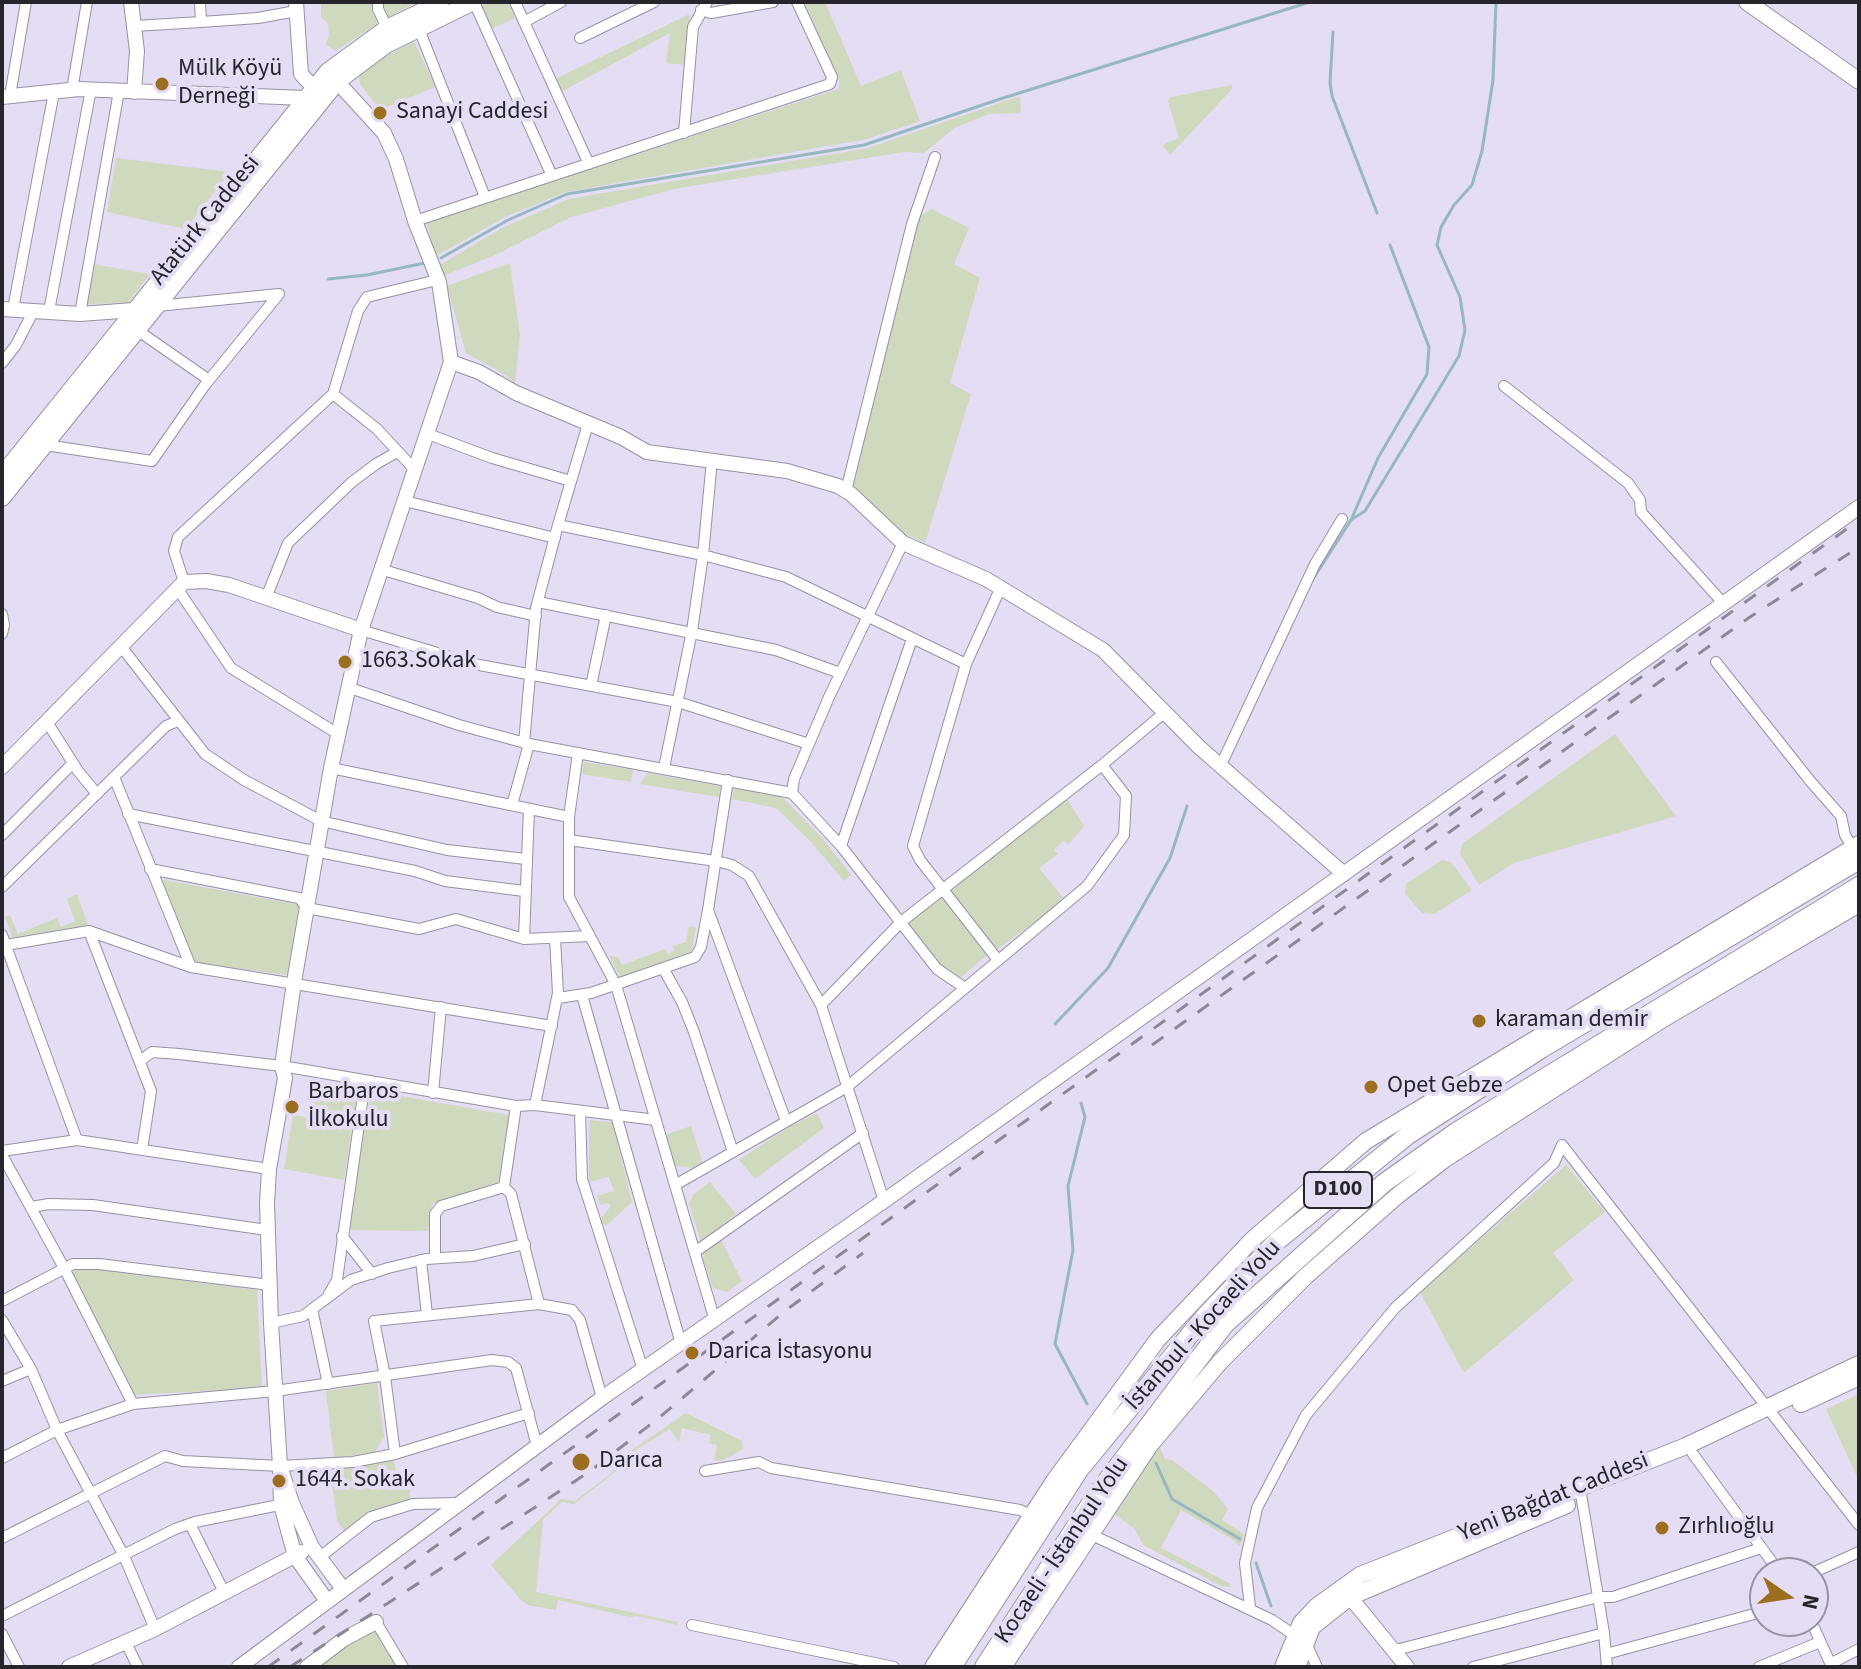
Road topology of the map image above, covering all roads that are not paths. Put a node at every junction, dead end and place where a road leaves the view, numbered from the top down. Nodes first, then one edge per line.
1 (26, 2) edge
2 (87, 2) edge
3 (131, 2) edge
4 (200, 2) edge
5 (378, 2) edge
6 (441, 2) edge
7 (473, 2) edge
8 (515, 2) edge
9 (561, 2) edge
10 (773, 2) edge
11 (797, 2) edge
12 (1747, 2) edge
13 (646, 4) edge
14 (702, 5) edge
15 (296, 7) edge
16 (201, 22) junction
17 (524, 22) junction
18 (134, 26) junction
19 (387, 28) junction
20 (419, 29) junction
21 (580, 38) dead end
22 (333, 76) junction
23 (1859, 81) edge
24 (91, 89) junction
25 (72, 90) junction
26 (126, 91) junction
27 (54, 92) junction
28 (309, 93) junction
29 (6, 97) edge
30 (684, 133) junction
31 (935, 157) dead end
32 (589, 164) junction
33 (552, 176) junction
34 (485, 197) junction
35 (415, 221) junction
36 (439, 282) junction
37 (157, 306) junction
38 (8, 309) edge
39 (134, 310) junction
40 (42, 311) junction
41 (80, 314) junction
42 (137, 330) junction
43 (451, 362) junction
44 (2, 363) edge
45 (209, 380) junction
46 (1504, 386) dead end
47 (333, 394) junction
48 (588, 424) junction
49 (428, 434) junction
50 (45, 445) junction
51 (397, 452) junction
52 (8, 457) edge
53 (712, 460) junction
54 (414, 469) junction
55 (2, 475) edge
56 (571, 481) junction
57 (846, 491) junction
58 (2, 498) edge
59 (405, 501) junction
60 (1859, 507) edge
61 (1342, 519) dead end
62 (558, 525) junction
63 (555, 538) junction
64 (903, 543) junction
65 (703, 555) junction
66 (380, 569) junction
67 (180, 585) junction
68 (1001, 587) junction
69 (266, 598) junction
70 (538, 602) junction
71 (1724, 604) junction
72 (2, 614) edge
73 (606, 615) junction
74 (536, 616) junction
75 (866, 618) junction
76 (361, 630) junction
77 (692, 631) junction
78 (2, 634) edge
79 (912, 639) junction
80 (120, 645) junction
81 (1716, 662) dead end
82 (966, 664) junction
83 (840, 673) junction
84 (529, 674) junction
85 (591, 686) junction
86 (347, 687) junction
87 (678, 702) junction
88 (1164, 713) junction
89 (178, 721) junction
90 (47, 722) junction
91 (338, 734) junction
92 (527, 743) junction
93 (809, 744) junction
94 (578, 753) junction
95 (73, 763) junction
96 (1102, 765) junction
97 (1221, 765) junction
98 (2, 767) edge
99 (331, 768) junction
100 (664, 768) junction
101 (114, 777) junction
102 (728, 780) junction
103 (792, 793) junction
104 (97, 794) junction
105 (512, 805) junction
106 (529, 809) junction
107 (128, 814) junction
108 (569, 817) junction
109 (321, 821) junction
110 (2, 835) edge
111 (569, 840) junction
112 (841, 846) junction
113 (316, 851) junction
114 (1857, 851) edge
115 (526, 859) junction
116 (716, 861) junction
117 (150, 869) junction
118 (1344, 874) junction
119 (1859, 886) edge
120 (2, 887) edge
121 (943, 889) junction
122 (524, 891) junction
123 (1859, 904) edge
124 (307, 908) junction
125 (708, 910) junction
126 (901, 922) junction
127 (89, 931) junction
128 (590, 936) junction
129 (555, 938) junction
130 (524, 939) junction
131 (4, 940) edge
132 (998, 960) junction
133 (191, 967) junction
134 (663, 968) junction
135 (294, 982) junction
136 (616, 985) junction
137 (965, 988) junction
138 (582, 995) junction
139 (558, 998) junction
140 (821, 1005) junction
141 (441, 1007) junction
142 (552, 1026) junction
143 (140, 1061) junction
144 (282, 1066) junction
145 (361, 1081) junction
146 (847, 1087) junction
147 (433, 1093) junction
148 (535, 1105) junction
149 (516, 1106) junction
150 (580, 1111) junction
151 (617, 1115) junction
152 (656, 1120) junction
153 (786, 1121) junction
154 (863, 1133) junction
155 (77, 1140) junction
156 (142, 1150) junction
157 (733, 1152) junction
158 (2, 1153) edge
159 (269, 1169) junction
160 (675, 1185) junction
161 (504, 1187) junction
162 (884, 1201) junction
163 (31, 1207) junction
164 (267, 1230) junction
165 (342, 1236) junction
166 (525, 1244) junction
167 (695, 1252) junction
168 (435, 1258) junction
169 (421, 1260) junction
170 (64, 1268) junction
171 (372, 1274) junction
172 (270, 1285) junction
173 (325, 1300) junction
174 (2, 1301) edge
175 (539, 1304) junction
176 (312, 1309) junction
177 (427, 1315) junction
178 (2, 1320) edge
179 (715, 1321) junction
180 (271, 1323) junction
181 (681, 1344) junction
182 (1859, 1364) edge
183 (31, 1369) junction
184 (643, 1370) junction
185 (385, 1376) junction
186 (1859, 1377) edge
187 (2, 1381) edge
188 (328, 1384) junction
189 (275, 1391) junction
190 (602, 1398) junction
191 (133, 1404) junction
192 (1772, 1412) junction
193 (529, 1413) junction
194 (57, 1430) junction
195 (537, 1446) junction
196 (395, 1454) junction
197 (1693, 1454) junction
198 (2, 1458) edge
199 (280, 1466) junction
200 (705, 1471) dead end
201 (91, 1491) junction
202 (1581, 1494) junction
203 (458, 1503) junction
204 (286, 1504) junction
205 (1031, 1515) junction
206 (190, 1524) junction
207 (1859, 1525) edge
208 (1090, 1534) junction
209 (2, 1538) edge
210 (1761, 1548) junction
211 (316, 1552) junction
212 (1859, 1552) edge
213 (124, 1556) junction
214 (295, 1556) junction
215 (1768, 1557) edge
216 (1829, 1565) edge
217 (343, 1589) junction
218 (224, 1592) junction
219 (1350, 1597) junction
220 (1598, 1597) junction
221 (327, 1601) junction
222 (1250, 1607) junction
223 (1749, 1615) edge
224 (2, 1616) edge
225 (376, 1622) joint
226 (692, 1625) dead end
227 (155, 1629) junction
228 (1604, 1633) junction
229 (2, 1634) edge
230 (1818, 1637) edge
231 (1300, 1640) junction
232 (125, 1641) junction
233 (1820, 1642) junction
234 (1859, 1649) edge
235 (1396, 1650) junction
236 (1606, 1654) junction
237 (1832, 1665) edge
238 (19, 1667) edge
239 (69, 1667) edge
240 (138, 1667) edge
241 (239, 1667) edge
242 (307, 1667) edge
243 (403, 1667) edge
244 (894, 1667) edge
245 (933, 1667) edge
246 (952, 1667) edge
247 (984, 1667) edge
248 (1003, 1667) edge
249 (1283, 1667) edge
250 (1297, 1667) edge
251 (1317, 1667) edge
252 (1407, 1667) edge
253 (1473, 1667) edge
254 (1607, 1667) edge
255 (1759, 1667) edge

1 - 29 street
2 - 25 street
3 - 18 street
4 - 16 street
5 - 19 street
6 - 19 main road, Atatürk Caddesi
7 - 20 main road
7 - 33 street
8 - 17 street
9 - 17 street
10 - 14 street
11 - 30 street
12 - 23 main road
13 - 21 street
14 - 30 street
15 - 16 street
15 - 28 street
16 - 18 street
17 - 32 street
18 - 26 street
19 - 22 main road, Atatürk Caddesi
20 - 22 main road
20 - 34 street
22 - 28 main road, Atatürk Caddesi
22 - 35 street
22 - 37 main road
24 - 25 street
24 - 26 street
24 - 40 street
25 - 27 street
26 - 28 street
26 - 41 street
27 - 29 street
27 - 38 street
28 - 39 main road, Atatürk Caddesi
30 - 32 street
31 - 57 street
32 - 33 street
33 - 34 street
34 - 35 street
35 - 36 street
36 - 43 street
36 - 47 street
37 - 42 main road
37 - 45 street
38 - 40 street
39 - 41 street
39 - 52 main road, Atatürk Caddesi
40 - 41 street
40 - 44 street
42 - 45 street
42 - 50 main road
43 - 48 street
43 - 49 street
45 - 50 street
46 - 71 street
47 - 51 street
47 - 67 street
48 - 53 street
48 - 56 street
49 - 54 street
49 - 56 street
50 - 58 main road
51 - 54 street
51 - 69 street
52 - 55 main road, Atatürk Caddesi
53 - 57 street
53 - 65 street
54 - 59 street
56 - 62 street
57 - 64 street
59 - 63 street
59 - 66 street
60 - 71 street
61 - 97 street
62 - 63 street
62 - 65 street
63 - 70 street
64 - 68 street
64 - 75 street
65 - 75 street
65 - 77 street
66 - 74 street
66 - 76 street
67 - 69 street
67 - 80 street
67 - 91 street
68 - 82 street
68 - 88 street
69 - 76 street
70 - 73 street
70 - 74 street
71 - 118 street
72 - 78 street
73 - 77 street
73 - 85 street
74 - 84 street
75 - 79 street
75 - 83 street
76 - 84 street
76 - 86 street
77 - 83 street
77 - 87 street
79 - 82 street
79 - 112 street
80 - 89 street
80 - 90 street
81 - 114 street
82 - 121 street
83 - 93 street
84 - 85 street
84 - 92 street
85 - 87 street
86 - 91 street
86 - 92 street
87 - 93 street
87 - 100 street
88 - 96 street
88 - 97 street
89 - 101 street
89 - 109 street
90 - 95 street
90 - 98 street
91 - 99 street
92 - 94 street
92 - 105 street
93 - 103 street
94 - 100 street
94 - 108 street
95 - 104 street
95 - 110 street
96 - 121 street
96 - 132 street
97 - 118 street
99 - 105 street
99 - 109 street
100 - 102 street
101 - 104 street
101 - 107 street
102 - 103 street
102 - 116 street
103 - 112 street
104 - 120 street
105 - 106 street
106 - 108 street
106 - 115 street
107 - 113 street
107 - 117 street
108 - 111 street
109 - 113 street
109 - 115 street
111 - 116 street
111 - 128 street
112 - 126 street
113 - 122 street
113 - 124 street
114 - 205 main road
114 - 246 highway, İstanbul - Kocaeli Yolu / D100
115 - 122 street
116 - 125 street
116 - 140 street
117 - 124 street
117 - 133 street
118 - 162 street
119 - 247 highway, Kocaeli - İstanbul Yolu / D100
121 - 126 street
121 - 132 street
122 - 130 street
123 - 208 main road
124 - 130 street
124 - 135 street
125 - 134 street
125 - 153 street
126 - 137 street
126 - 140 street
127 - 131 street
127 - 133 street
127 - 143 street
128 - 129 street
128 - 136 street
129 - 130 street
129 - 139 street
131 - 155 street
132 - 137 street
133 - 135 street
134 - 136 street
134 - 157 street
135 - 141 street
135 - 144 street
136 - 138 street
136 - 152 street
137 - 146 street
138 - 139 street
138 - 151 street
139 - 142 street
140 - 146 street
141 - 142 street
141 - 147 street
142 - 148 street
143 - 144 street
143 - 156 street
144 - 145 street
144 - 159 street
145 - 147 street
145 - 165 street
146 - 153 street
146 - 154 street
147 - 149 street
148 - 149 street
148 - 150 street
149 - 161 street
150 - 151 street
150 - 184 street
151 - 152 street
151 - 181 street
152 - 160 street
153 - 157 street
154 - 162 street
154 - 167 street
155 - 156 street
155 - 158 street
156 - 159 street
157 - 160 street
158 - 163 street
159 - 164 street
160 - 167 street
161 - 166 street
161 - 168 street
162 - 179 street
163 - 164 street
163 - 170 street
164 - 172 street
165 - 171 street
165 - 173 street
166 - 168 street
166 - 175 street
167 - 179 street
168 - 169 street
169 - 171 street
169 - 177 street
170 - 172 street
170 - 174 street
170 - 191 street
171 - 173 street
172 - 180 street
173 - 176 street
175 - 177 street
175 - 190 street
176 - 180 street
176 - 188 street
177 - 185 street
178 - 183 street
179 - 181 street
180 - 189 street
181 - 184 street
182 - 192 main road, Yeni Bağdat Caddesi
183 - 187 street
183 - 194 street
184 - 190 street
185 - 188 street
185 - 193 street
185 - 196 street
186 - 192 main road, Yeni Bağdat Caddesi
188 - 189 street
189 - 191 street
189 - 199 street
190 - 195 street
191 - 194 street
192 - 197 main road, Yeni Bağdat Caddesi
192 - 202 main road, Yeni Bağdat Caddesi
192 - 207 street
192 - 222 street
193 - 195 street
193 - 196 street
194 - 198 street
194 - 201 street
195 - 203 street
196 - 199 street
197 - 202 main road, Yeni Bağdat Caddesi
197 - 210 street
199 - 201 street
199 - 204 street
200 - 205 street
201 - 209 street
201 - 213 street
202 - 219 main road, Yeni Bağdat Caddesi
202 - 220 street
202 - 231 main road, Yeni Bağdat Caddesi
203 - 211 street
203 - 217 street
204 - 206 street
204 - 211 street
204 - 214 street
205 - 245 main road
206 - 213 street
206 - 218 street
208 - 222 street
208 - 248 main road
210 - 215 street
210 - 220 street
211 - 214 street
211 - 217 street
212 - 216 street
213 - 224 street
213 - 227 street
214 - 218 street
214 - 221 street
217 - 221 street
218 - 227 street
219 - 231 main road, Yeni Bağdat Caddesi
219 - 235 street
220 - 228 street
220 - 235 street
221 - 241 street
222 - 231 street
223 - 236 street
225 - 242 street
225 - 243 street
226 - 244 street
227 - 232 street
228 - 236 street
228 - 253 street
229 - 238 street
230 - 233 street
231 - 249 main road, Yeni Bağdat Caddesi
231 - 250 main road, Yeni Bağdat Caddesi
231 - 251 street
232 - 239 street
232 - 240 street
233 - 237 street
233 - 255 street
234 - 237 street
235 - 252 street
236 - 254 street

